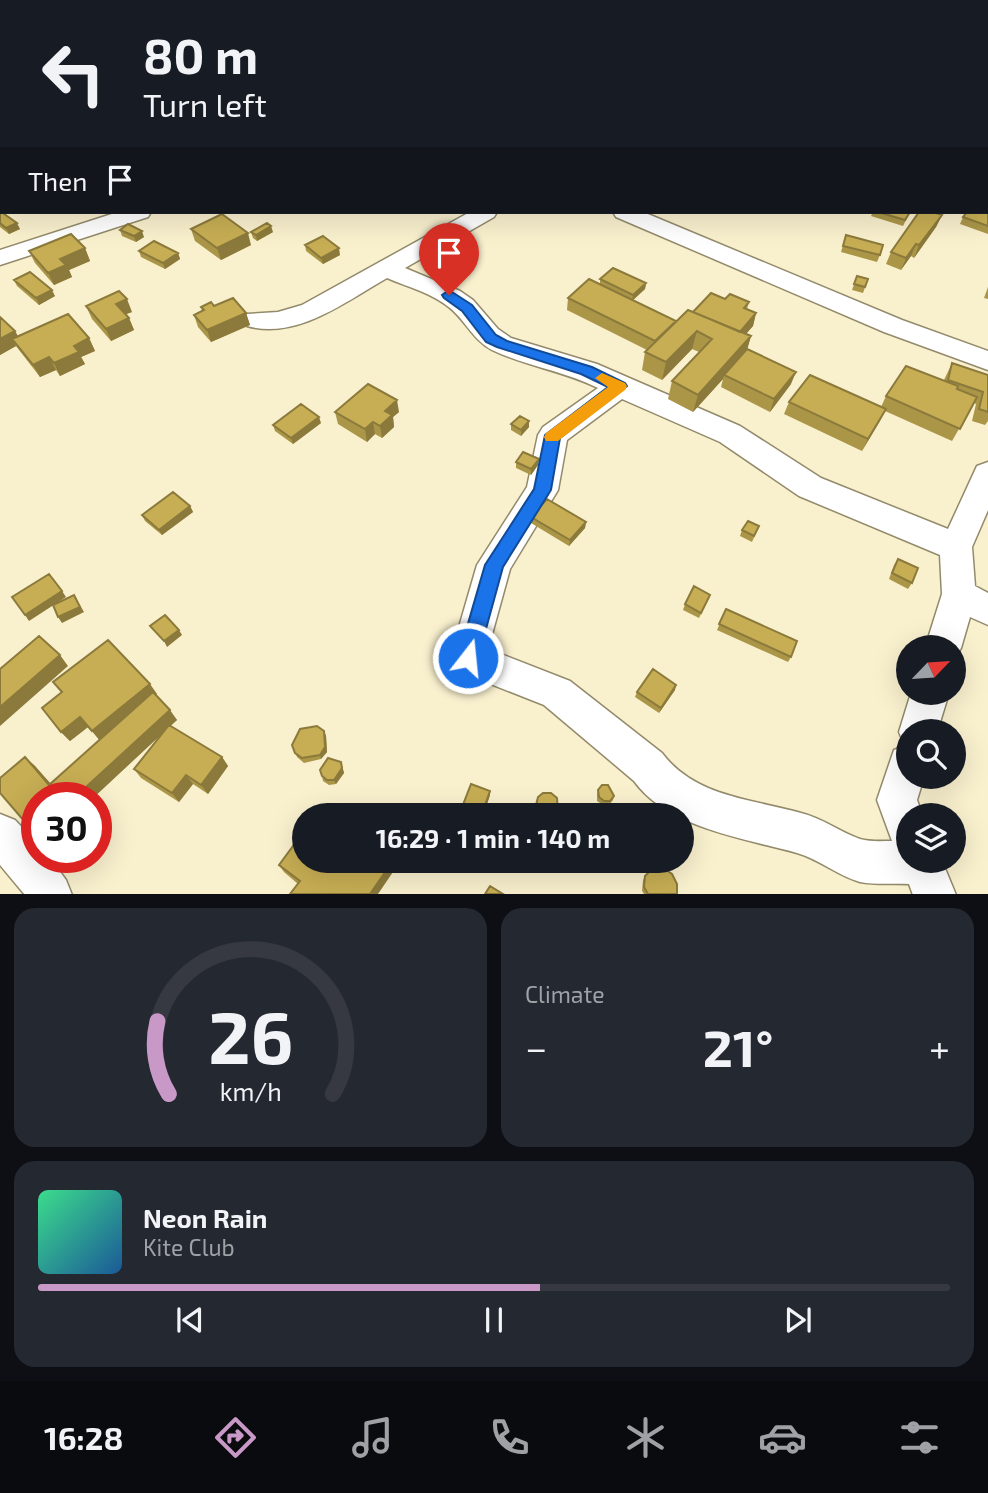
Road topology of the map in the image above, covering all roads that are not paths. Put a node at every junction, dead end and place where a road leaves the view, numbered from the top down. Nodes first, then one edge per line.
1 (134, 214) edge
2 (482, 214) edge
3 (629, 214) edge
4 (0, 258) edge
5 (386, 269) junction
6 (256, 320) dead end
7 (988, 361) edge
8 (620, 386) junction
9 (988, 474) edge
10 (956, 547) junction
11 (974, 602) edge
12 (952, 635) edge
13 (0, 835) edge
14 (896, 862) edge
15 (51, 894) edge

1 - 4 street
2 - 5 street
3 - 7 street
5 - 6 street
5 - 8 street
8 - 10 street
8 - 14 street
9 - 10 street
10 - 11 street
11 - 12 street
13 - 15 street

